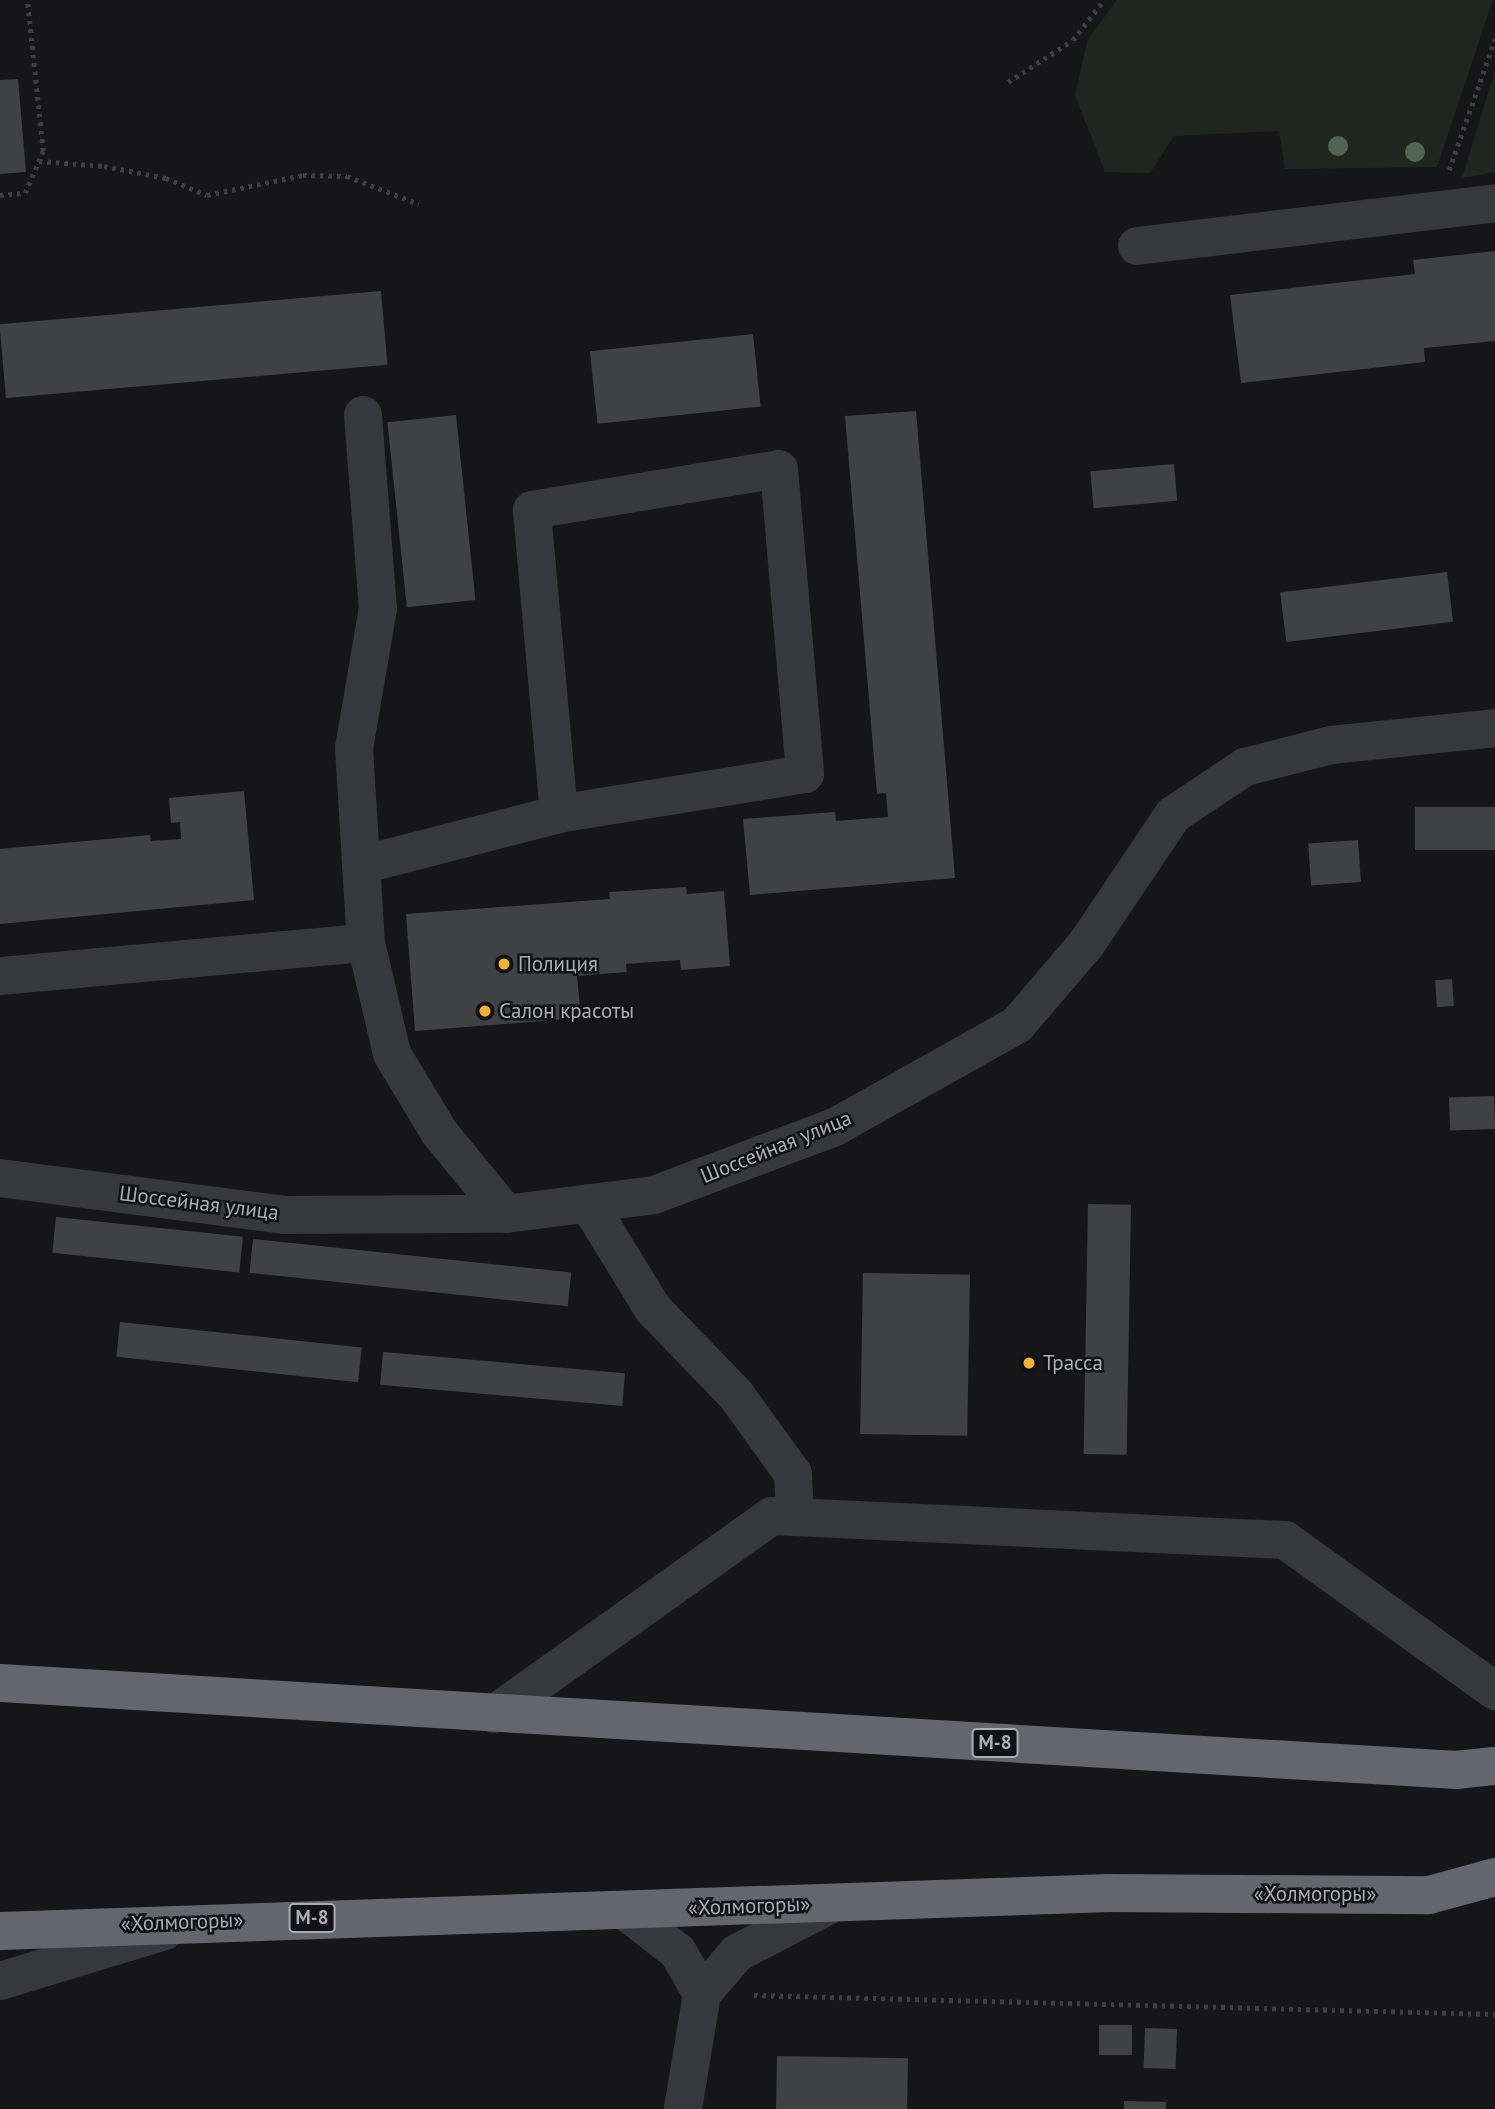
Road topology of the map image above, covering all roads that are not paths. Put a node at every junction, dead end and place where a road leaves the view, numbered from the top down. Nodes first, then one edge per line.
1 (1495, 203) edge
2 (1136, 246) dead end
3 (363, 415) dead end
4 (1495, 728) edge
5 (559, 814) junction
6 (361, 865) junction
7 (366, 943) junction
8 (0, 976) edge
9 (0, 1178) edge
10 (588, 1203) junction
11 (506, 1214) junction
12 (795, 1517) junction
13 (0, 1683) edge
14 (1495, 1691) edge
15 (494, 1714) junction
16 (1495, 1766) edge
17 (1495, 1877) edge
18 (833, 1903) junction
19 (624, 1910) junction
20 (199, 1920) junction
21 (0, 1930) edge
22 (0, 1981) edge
23 (702, 1994) junction
24 (683, 2109) edge

1 - 2 street
3 - 6 street
4 - 10 street, Шоссейная улица
5 - 5 street
5 - 6 street
6 - 7 street
7 - 8 street
7 - 11 street
9 - 11 street, Шоссейная улица
10 - 11 street, Шоссейная улица
10 - 12 street
12 - 14 street
12 - 15 street
13 - 15 highway, М-8
15 - 16 highway, М-8
17 - 18 highway, «Холмогоры» / М-8
18 - 19 highway, «Холмогоры» / М-8
18 - 23 street
19 - 20 highway, «Холмогоры» / М-8
19 - 23 street
20 - 21 highway, «Холмогоры» / М-8
20 - 22 street
23 - 24 street

